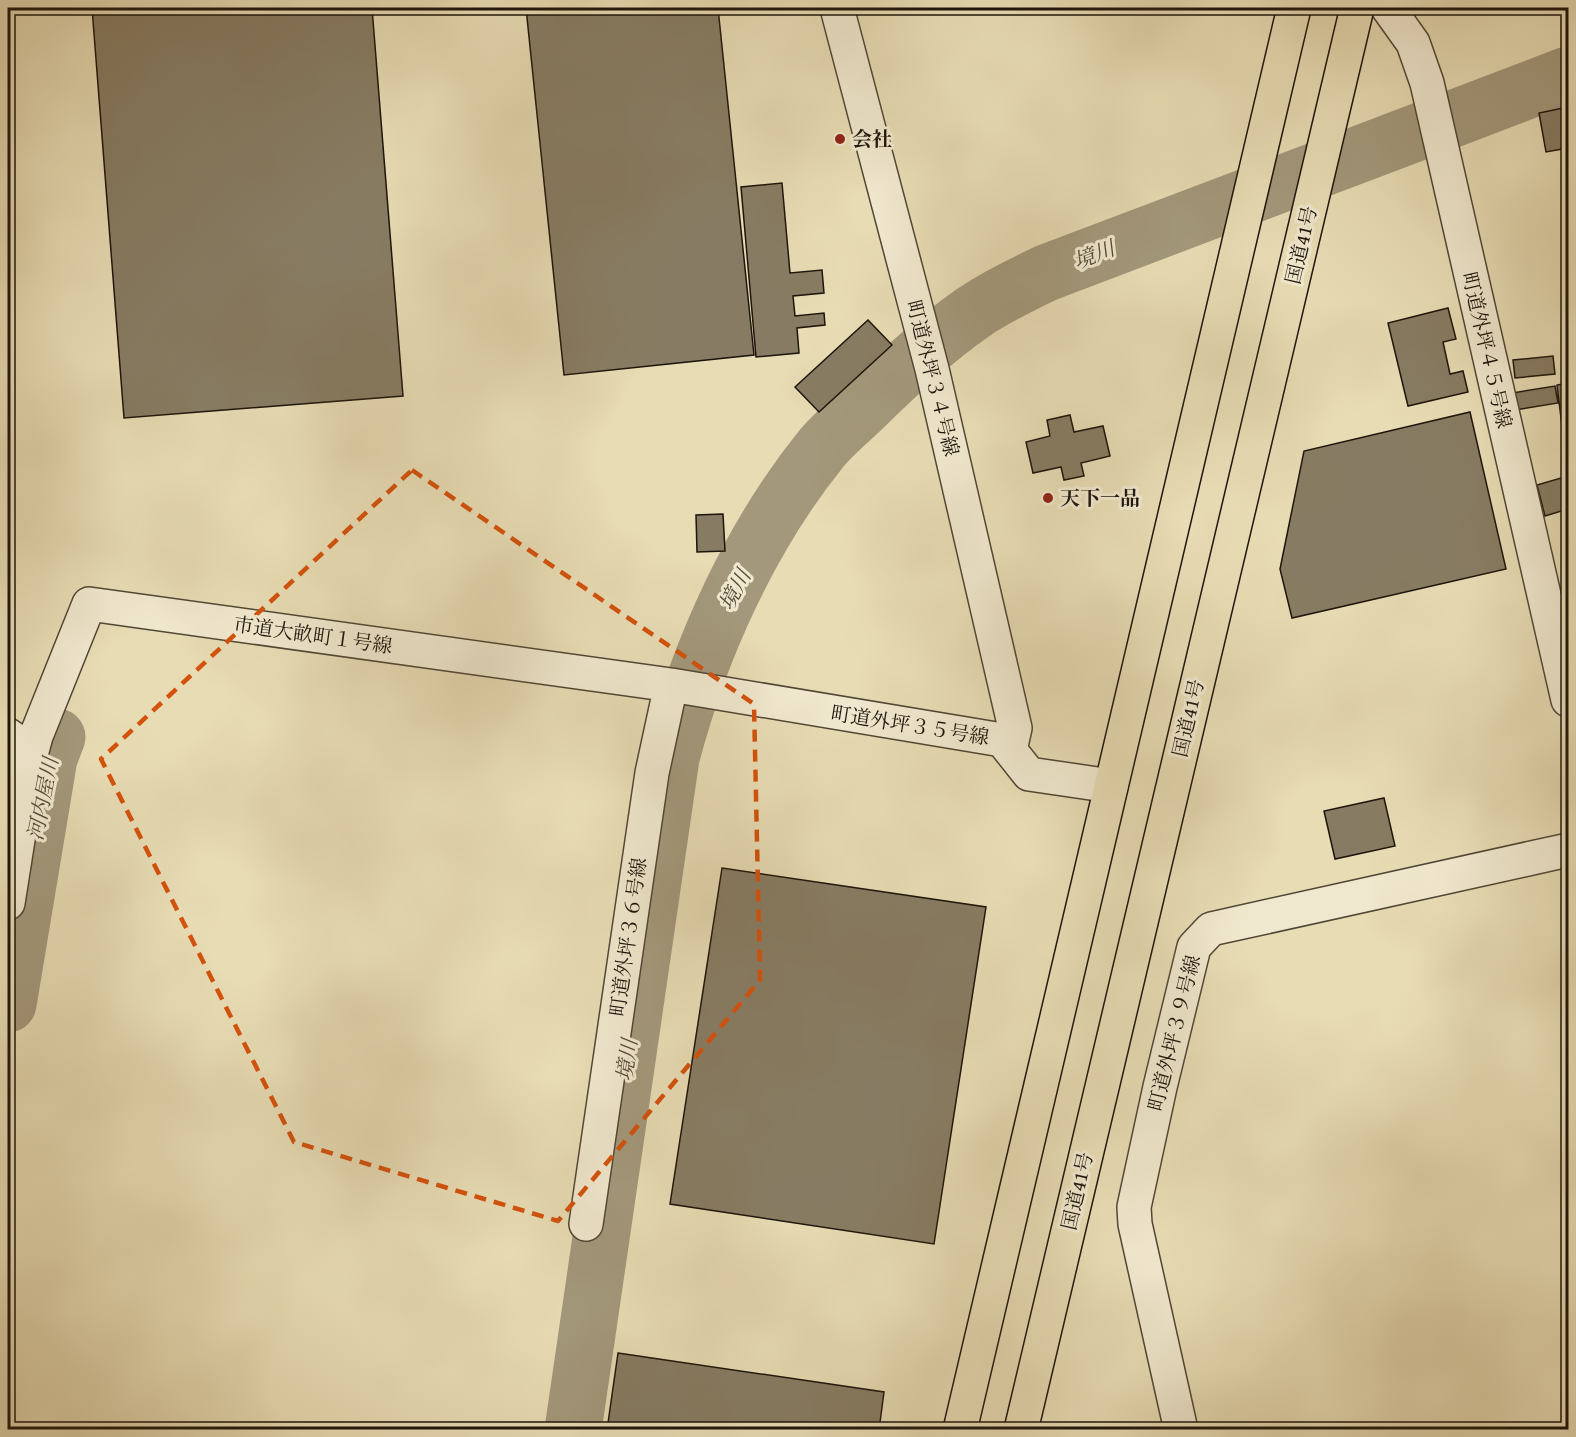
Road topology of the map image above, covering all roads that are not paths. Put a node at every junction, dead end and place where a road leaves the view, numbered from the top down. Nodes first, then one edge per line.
1 (837, 8) edge
2 (1294, 8) edge
3 (1357, 8) edge
4 (1388, 8) edge
5 (686, 688) junction
6 (1569, 700) edge
7 (29, 735) edge
8 (1010, 750) junction
9 (1111, 786) junction
10 (1569, 850) edge
11 (8, 903) edge
12 (586, 1224) dead end
13 (960, 1430) edge
14 (1021, 1430) edge
15 (1181, 1430) edge

1 - 8 street, 町道外坪３４号線
2 - 9 highway
3 - 14 highway, 国道41号
4 - 6 street, 町道外坪４５号線
5 - 7 street, 市道大畝町１号線
5 - 8 street, 町道外坪３５号線
5 - 12 street, 町道外坪３６号線
7 - 11 street
8 - 9 street, 町道外坪３５号線
9 - 13 highway
10 - 15 street, 町道外坪３９号線

